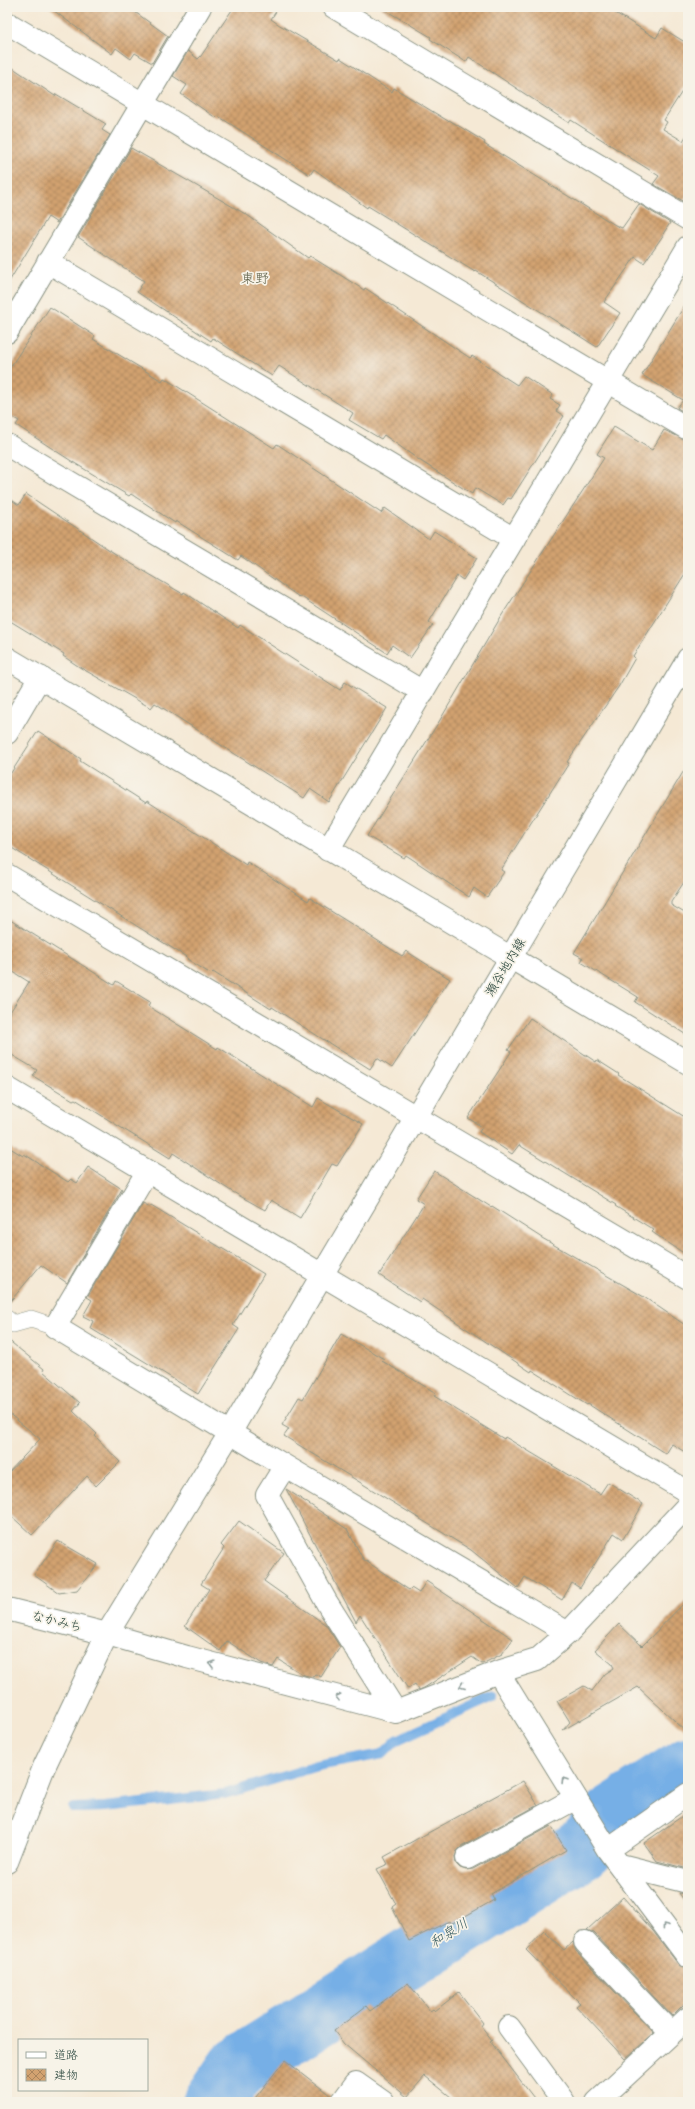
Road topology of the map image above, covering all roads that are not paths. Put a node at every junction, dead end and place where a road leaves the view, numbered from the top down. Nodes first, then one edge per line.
1 (200, 7) edge
2 (334, 7) edge
3 (7, 23) edge
4 (142, 104) junction
5 (688, 219) edge
6 (688, 247) edge
7 (48, 262) junction
8 (7, 332) edge
9 (608, 381) junction
10 (688, 429) edge
11 (7, 445) edge
12 (514, 539) junction
13 (7, 658) edge
14 (688, 659) edge
15 (40, 677) junction
16 (423, 692) junction
17 (7, 733) edge
18 (328, 850) junction
19 (7, 875) edge
20 (510, 958) junction
21 (688, 1064) edge
22 (7, 1088) edge
23 (416, 1117) junction
24 (147, 1172) junction
25 (322, 1274) junction
26 (688, 1278) edge
27 (7, 1319) edge
28 (55, 1327) junction
29 (230, 1433) junction
30 (285, 1466) junction
31 (688, 1492) edge
32 (688, 1505) edge
33 (7, 1609) edge
34 (568, 1633) junction
35 (107, 1634) junction
36 (498, 1672) junction
37 (396, 1712) junction
38 (688, 1794) edge
39 (576, 1798) junction
40 (614, 1857) junction
41 (467, 1858) dead end
42 (7, 1862) edge
43 (688, 1882) edge
44 (585, 1942) dead end
45 (688, 1957) edge
46 (688, 2018) edge
47 (509, 2027) dead end
48 (671, 2033) junction
49 (342, 2102) edge
50 (383, 2102) edge
51 (564, 2102) edge
52 (597, 2102) edge

1 - 4 street
2 - 5 street
3 - 4 street
4 - 7 street
4 - 9 street
6 - 9 street
7 - 8 street
7 - 12 street
9 - 10 street
9 - 12 street
11 - 16 street
12 - 16 street
13 - 15 street
14 - 20 street, 瀬谷地内線
15 - 17 street
15 - 18 street
16 - 18 street
18 - 20 street
19 - 23 street
20 - 21 street
20 - 23 street, 瀬谷地内線
22 - 24 street
23 - 25 street, 瀬谷地内線
23 - 26 street
24 - 25 street
24 - 28 street
25 - 29 street, 瀬谷地内線
25 - 31 street
27 - 28 lane
28 - 29 street
29 - 30 street
29 - 35 street, 瀬谷地内線
30 - 34 street
30 - 37 street
32 - 34 street
33 - 35 street, なかみち
34 - 36 street
37 -> 35 street, なかみち
35 - 42 street, 瀬谷地内線
36 -> 37 street
39 -> 36 street
38 - 40 street
39 - 40 street
39 - 41 street
40 - 43 street
45 -> 40 street
44 - 48 street
46 - 48 street
47 - 51 street
48 - 52 street
49 - 50 street

